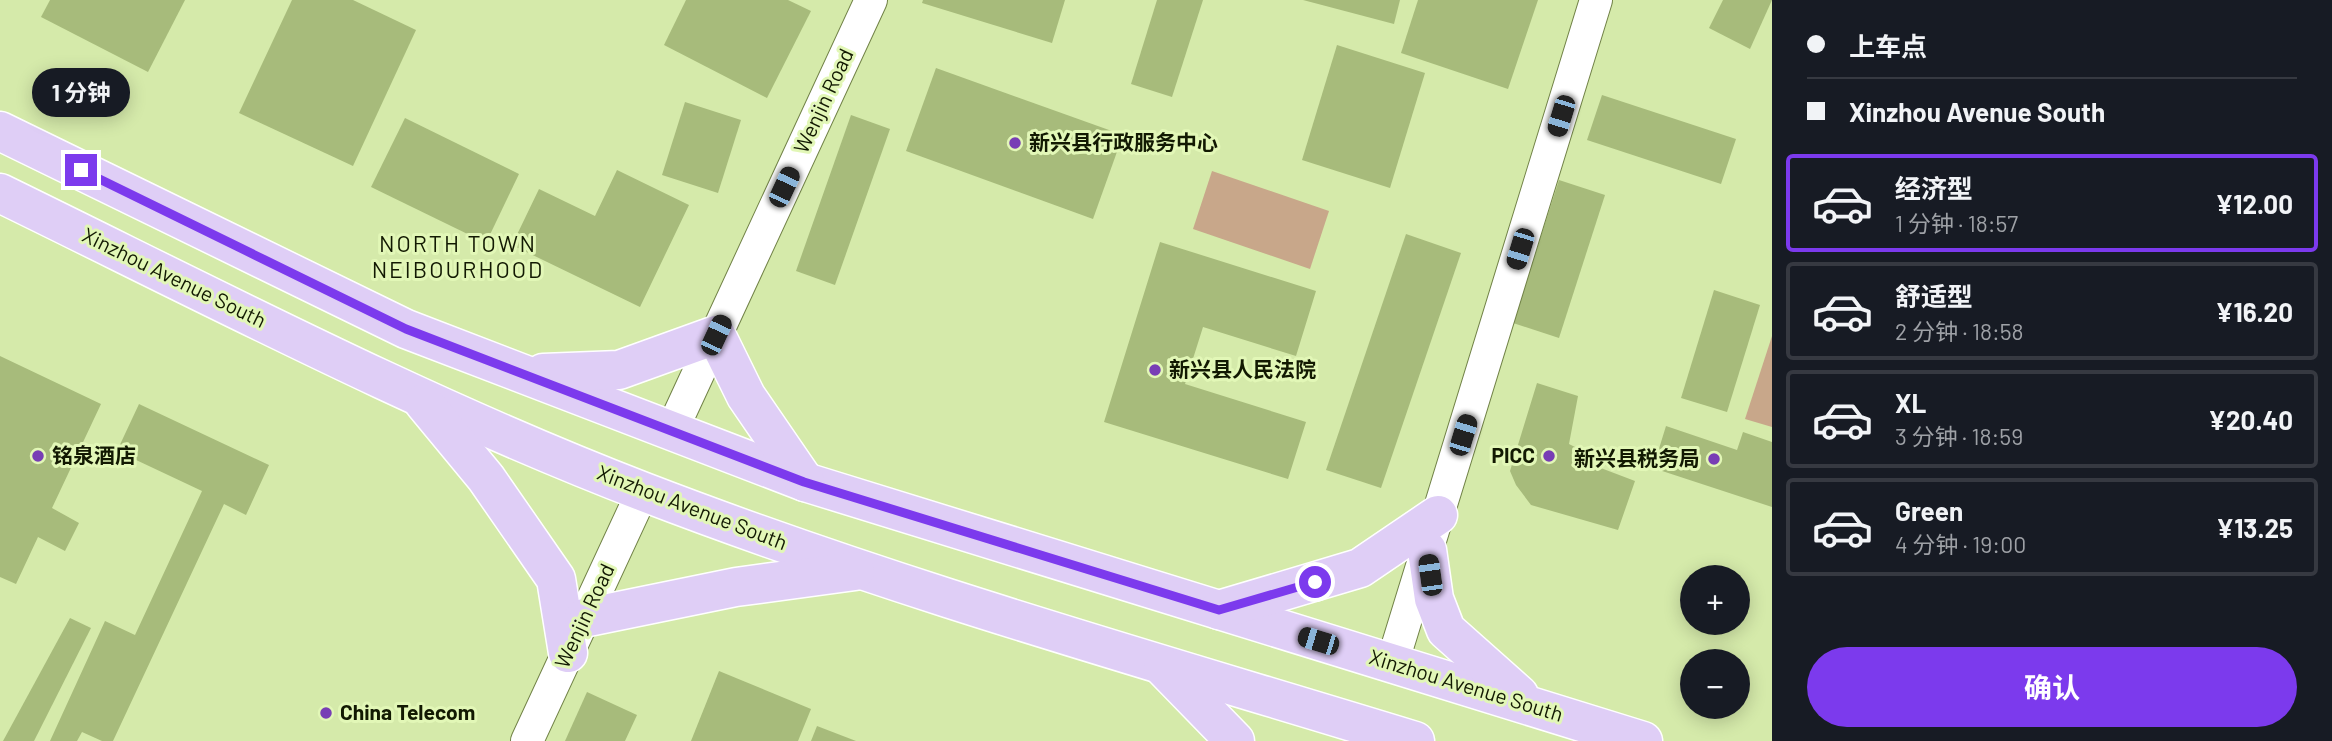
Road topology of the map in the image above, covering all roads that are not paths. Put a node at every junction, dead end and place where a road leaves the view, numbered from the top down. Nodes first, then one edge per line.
1 (871, 0) edge
2 (1597, 0) edge
3 (2, 128) edge
4 (0, 193) edge
5 (716, 335) junction
6 (523, 373) junction
7 (418, 396) junction
8 (671, 430) junction
9 (804, 482) junction
10 (643, 491) junction
11 (1433, 532) junction
12 (859, 570) junction
13 (1219, 610) junction
14 (584, 618) junction
15 (568, 653) junction
16 (1159, 663) junction
17 (1392, 664) junction
18 (1534, 707) junction
19 (1370, 734) edge
20 (527, 741) edge
21 (1235, 741) edge
22 (1415, 741) edge
23 (1643, 741) edge

1 - 5 street, Wenjin Road
2 - 11 street
3 - 6 main road, Xinzhou Avenue South
4 - 7 main road, Xinzhou Avenue South
5 - 6 main road
5 - 8 street, Wenjin Road
5 - 9 main road
6 - 8 main road, Xinzhou Avenue South
7 - 10 main road, Xinzhou Avenue South
7 - 15 main road
8 - 9 main road, Xinzhou Avenue South
9 - 13 main road, Xinzhou Avenue South
10 - 12 main road, Xinzhou Avenue South
10 - 14 street, Wenjin Road
11 - 13 main road
11 - 17 street
11 - 18 main road
12 - 14 main road
12 - 16 main road, Xinzhou Avenue South
13 - 17 main road, Xinzhou Avenue South
14 - 15 street, Wenjin Road
15 - 20 street, Wenjin Road
16 - 19 main road, Xinzhou Avenue South
16 - 21 main road
17 - 18 main road, Xinzhou Avenue South
18 - 23 main road, Xinzhou Avenue South
19 - 22 main road, Xinzhou Avenue South

